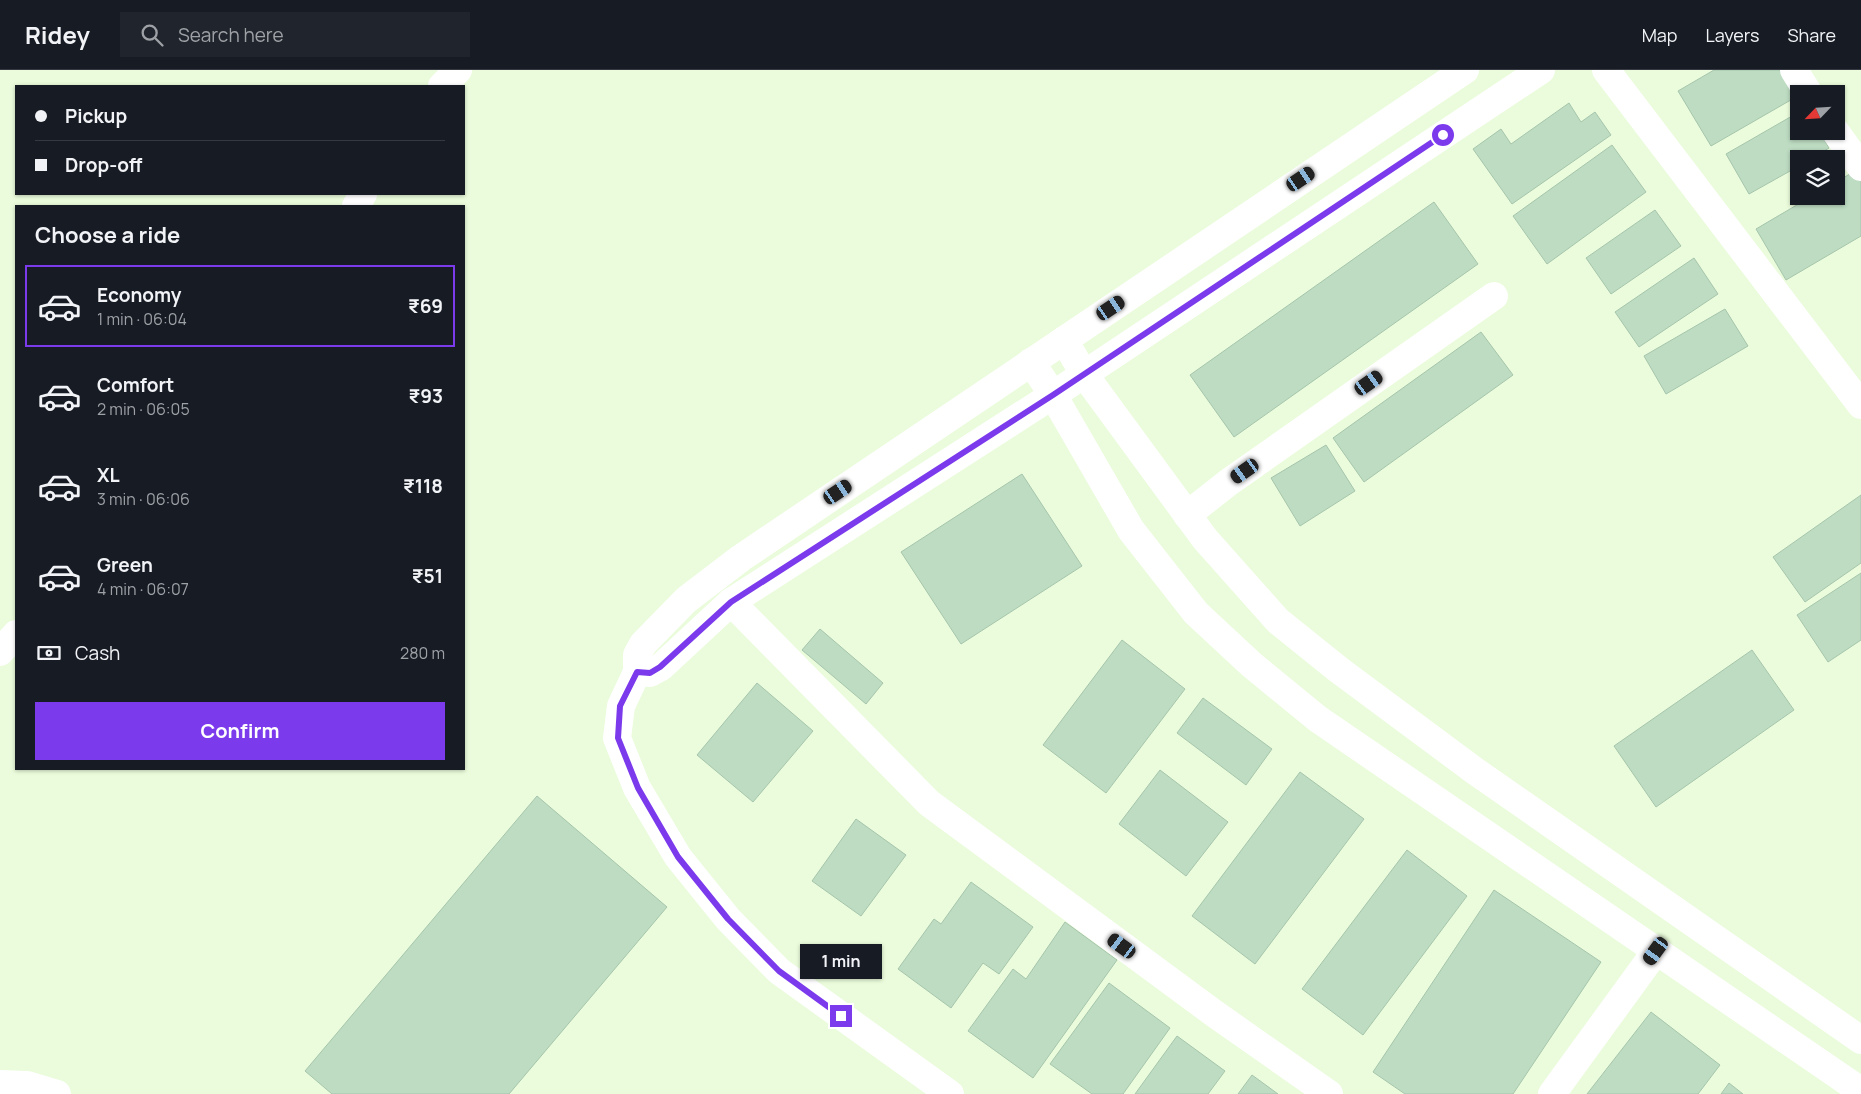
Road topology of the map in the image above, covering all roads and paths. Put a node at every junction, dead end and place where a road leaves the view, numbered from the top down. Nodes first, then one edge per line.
1 (458, 70) edge
2 (1465, 70) edge
3 (1541, 70) edge
4 (1606, 70) edge
5 (1794, 70) edge
6 (443, 85) edge
7 (1803, 85) edge
8 (1842, 140) edge
9 (1861, 167) edge
10 (1494, 296) dead end
11 (1064, 340) junction
12 (1032, 362) junction
13 (1084, 374) junction
14 (1053, 395) junction
15 (1861, 405) edge
16 (1187, 515) junction
17 (731, 602) junction
18 (15, 635) edge
19 (0, 652) edge
20 (637, 672) junction
21 (1656, 951) junction
22 (1861, 1040) edge
23 (0, 1084) edge
24 (1860, 1089) edge
25 (57, 1094) edge
26 (950, 1094) edge
27 (1329, 1094) edge
28 (1552, 1094) edge

1 - 6 street
2 - 11 street
3 - 13 street
4 - 15 street
5 - 7 street
8 - 9 street
10 - 16 street
11 - 12 street
11 - 13 street
12 - 14 street
12 - 20 street
13 - 14 street
13 - 16 street
14 - 17 street
14 - 21 street
16 - 22 street
17 - 20 street
17 - 27 street
18 - 19 street
20 - 26 street
21 - 24 street
21 - 28 street
23 - 25 street

